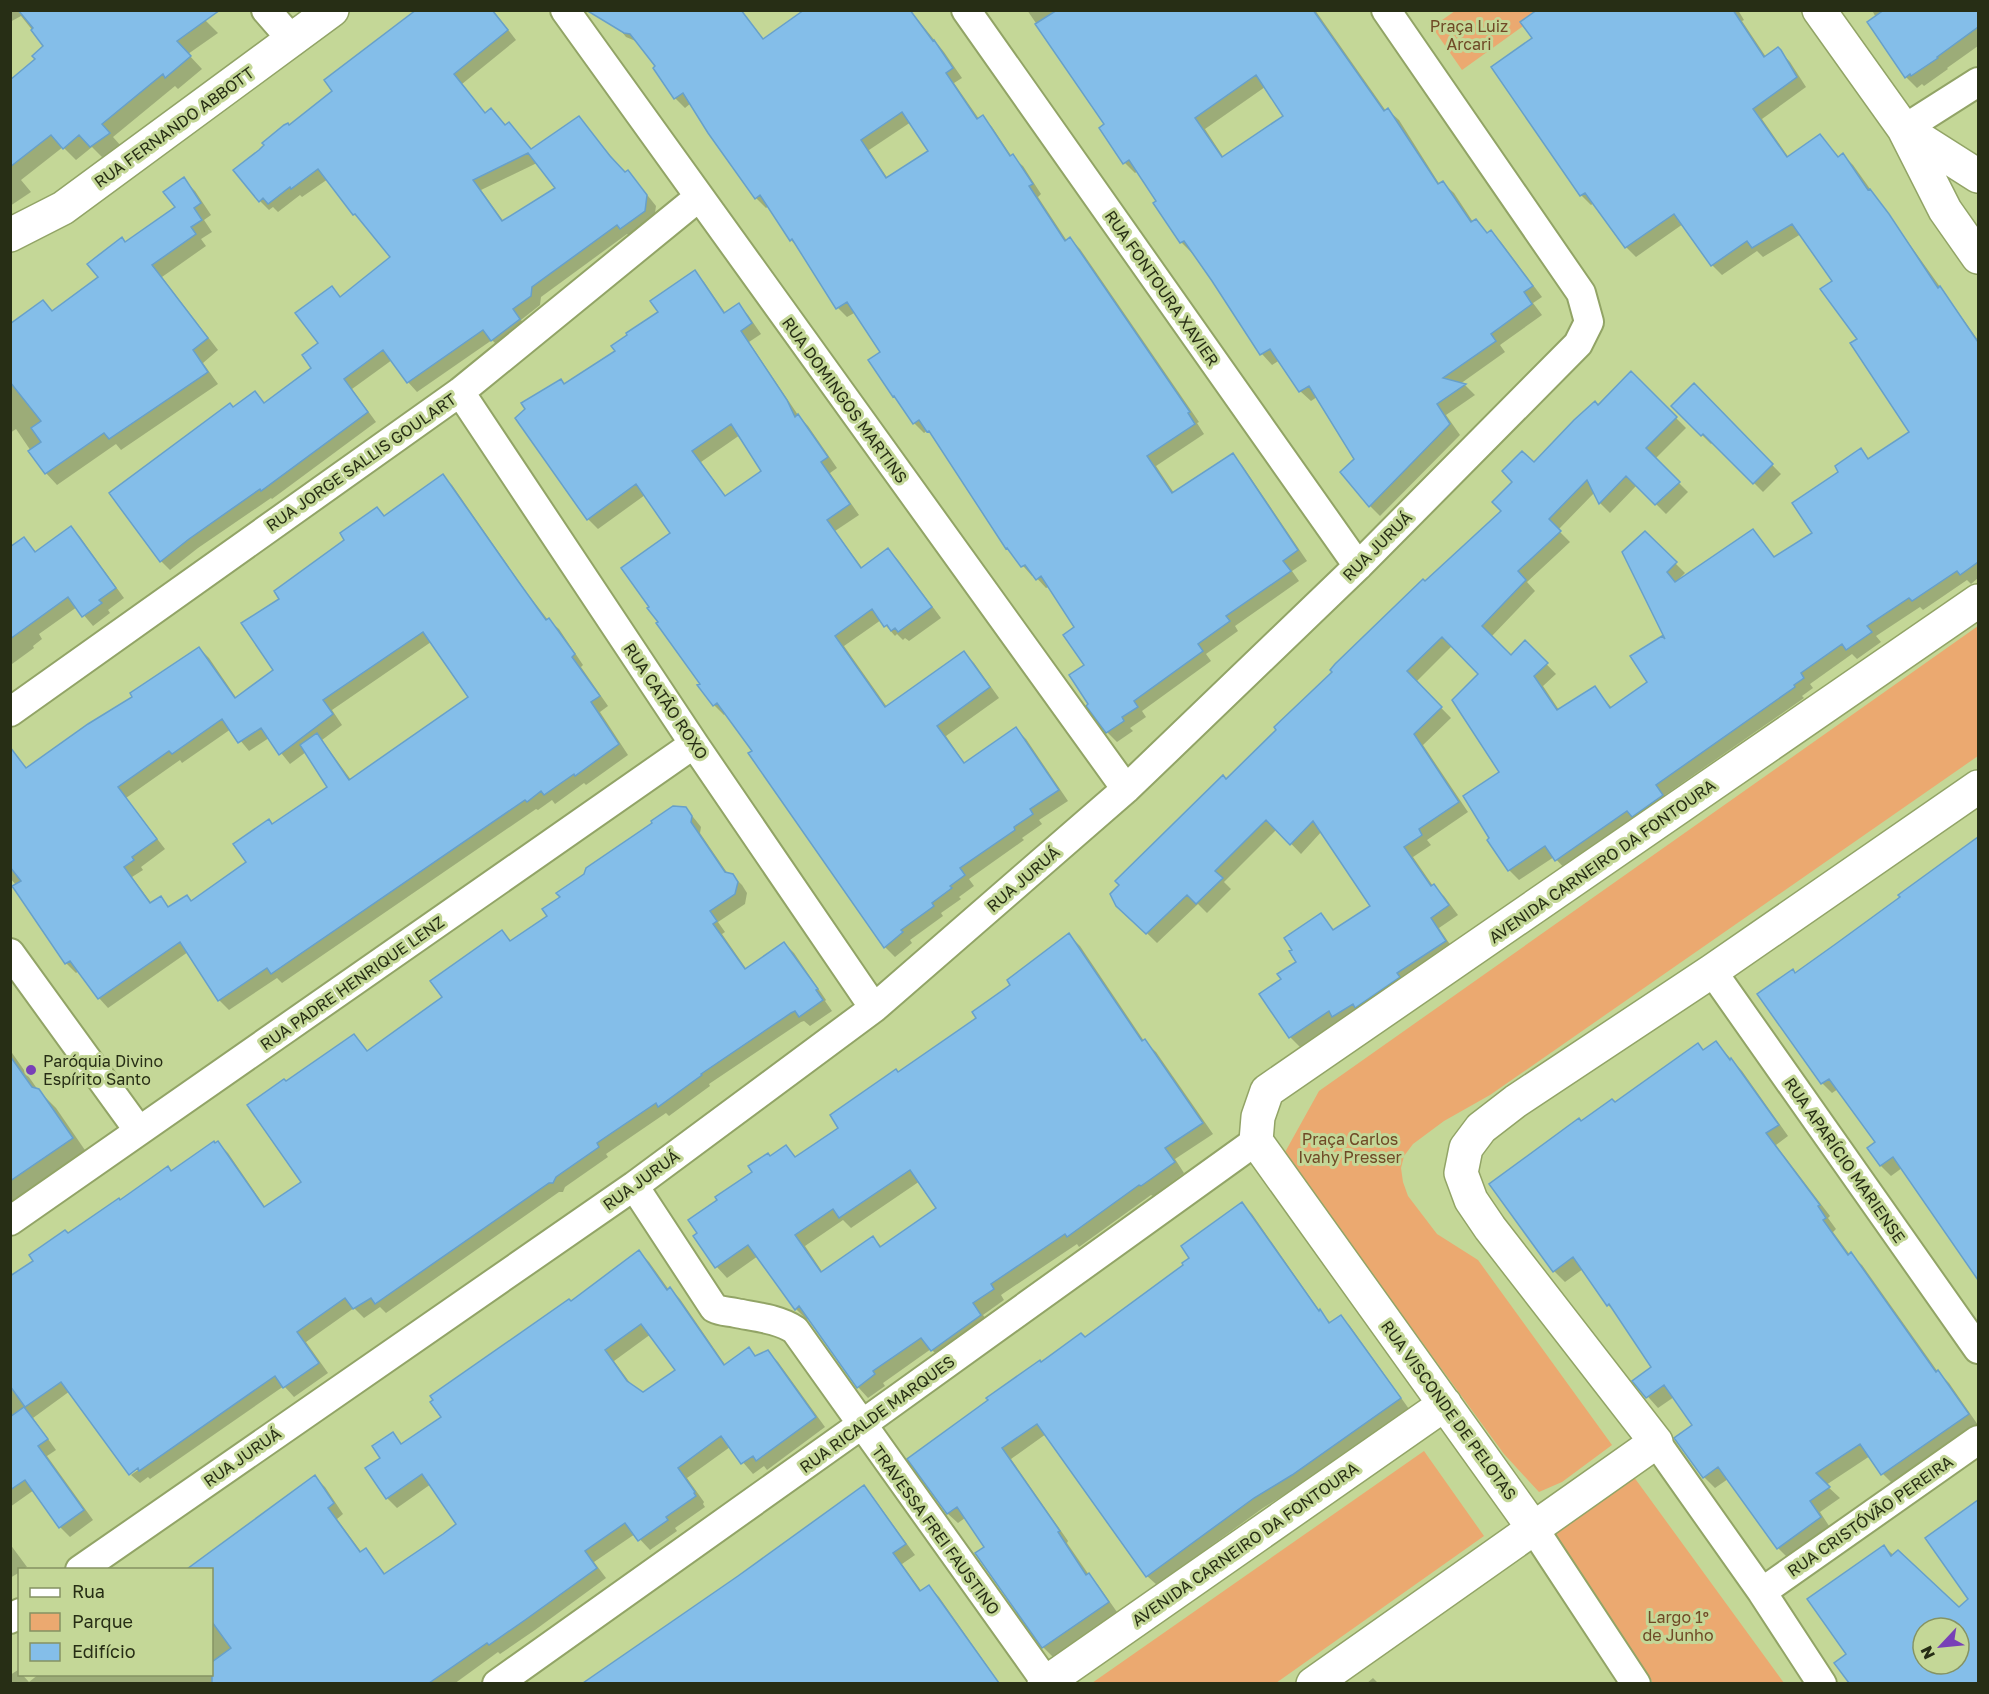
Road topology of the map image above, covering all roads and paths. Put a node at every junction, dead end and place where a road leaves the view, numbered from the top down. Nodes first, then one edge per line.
1 (266, 10) edge
2 (332, 10) edge
3 (565, 10) edge
4 (966, 10) edge
5 (1386, 10) edge
6 (1819, 10) edge
7 (292, 41) junction
8 (1978, 82) edge
9 (1904, 129) junction
10 (1978, 176) edge
11 (1978, 188) edge
12 (699, 197) junction
13 (1945, 210) junction
14 (10, 235) edge
15 (1978, 257) edge
16 (460, 392) junction
17 (1358, 566) junction
18 (1978, 601) edge
19 (10, 712) edge
20 (694, 744) junction
21 (1978, 788) edge
22 (1126, 789) junction
23 (10, 953) edge
24 (1712, 971) junction
25 (874, 1008) junction
26 (140, 1131) junction
27 (1256, 1141) junction
28 (634, 1186) junction
29 (10, 1221) edge
30 (1978, 1348) edge
31 (1445, 1404) junction
32 (861, 1425) junction
33 (1978, 1440) edge
34 (1656, 1442) junction
35 (1534, 1529) junction
36 (81, 1568) edge
37 (1762, 1592) junction
38 (496, 1683) edge
39 (1045, 1683) edge
40 (1313, 1683) edge
41 (1636, 1683) edge
42 (1822, 1683) edge

1 - 7 street
2 - 7 main road, RUA FERNANDO ABBOTT
3 - 12 street, RUA DOMINGOS MARTINS
4 - 17 street, RUA FONTOURA XAVIER
5 - 17 street, RUA JURUÁ
6 - 9 main road
7 - 14 main road, RUA FERNANDO ABBOTT
8 - 9 street
9 - 10 main road
9 - 13 main road
11 - 13 main road
12 - 16 street, RUA JORGE SALLIS GOULART
12 - 22 street, RUA DOMINGOS MARTINS
13 - 15 main road
16 - 19 street, RUA JORGE SALLIS GOULART
16 - 20 street, RUA CATÃO ROXO
17 - 22 street, RUA JURUÁ
18 - 27 main road, AVENIDA CARNEIRO DA FONTOURA
20 - 25 street, RUA CATÃO ROXO
20 - 26 street, RUA PADRE HENRIQUE LENZ
21 - 24 main road
22 - 25 street, RUA JURUÁ
23 - 26 street
24 - 30 street, RUA APARÍCIO MARIENSE
24 - 34 main road
25 - 28 street, RUA JURUÁ
26 - 29 street, RUA PADRE HENRIQUE LENZ
27 - 31 main road, RUA VISCONDE DE PELOTAS
27 - 32 street, RUA RICALDE MARQUES
28 - 32 street, TRAVESSA FREI FAUSTINO
28 - 36 street, RUA JURUÁ
31 - 35 main road, RUA VISCONDE DE PELOTAS
31 - 39 main road, AVENIDA CARNEIRO DA FONTOURA
32 - 38 street, RUA RICALDE MARQUES
32 - 39 street, TRAVESSA FREI FAUSTINO
33 - 37 street, RUA CRISTÓVÃO PEREIRA
34 - 35 main road
34 - 37 street
35 - 40 main road
35 - 41 street, RUA VISCONDE DE PELOTAS
37 - 42 street

